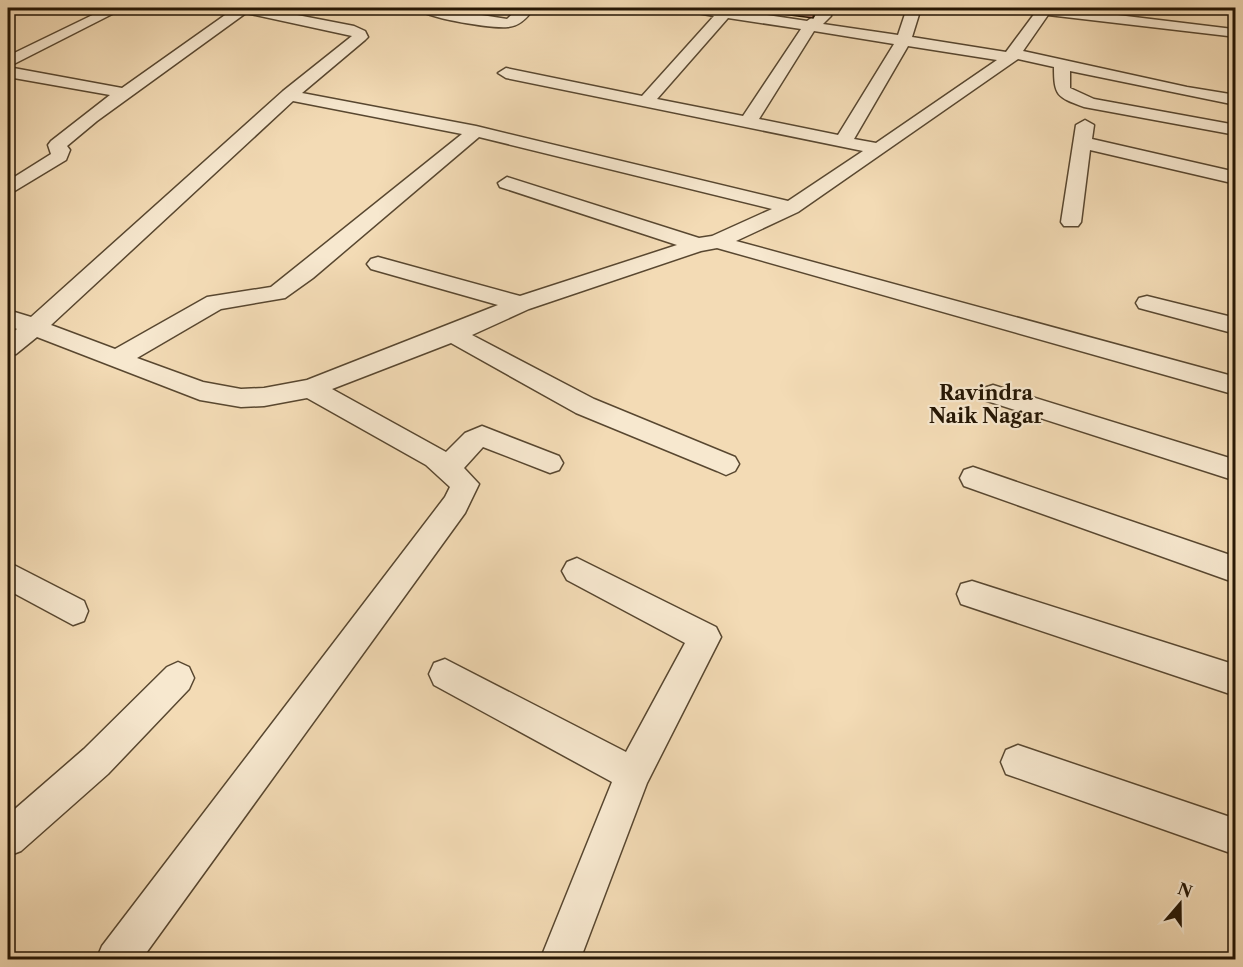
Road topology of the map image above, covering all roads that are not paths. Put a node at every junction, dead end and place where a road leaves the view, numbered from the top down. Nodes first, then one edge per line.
1 (117, 8) edge
2 (243, 8) edge
3 (423, 8) edge
4 (527, 8) edge
5 (691, 8) edge
6 (825, 8) edge
7 (914, 8) edge
8 (1040, 8) edge
9 (727, 10) edge
10 (1224, 16) dead end
11 (810, 26) junction
12 (904, 39) junction
13 (1232, 39) edge
14 (1012, 55) junction
15 (8, 62) edge
16 (1062, 64) junction
17 (8, 72) edge
18 (506, 73) dead end
19 (124, 93) junction
20 (289, 95) junction
21 (646, 100) junction
22 (1236, 100) edge
23 (1090, 103) junction
24 (749, 121) junction
25 (1236, 130) edge
26 (476, 131) junction
27 (844, 141) junction
28 (1081, 142) junction
29 (879, 149) junction
30 (1236, 178) edge
31 (507, 183) dead end
32 (8, 189) edge
33 (791, 208) junction
34 (1071, 222) dead end
35 (708, 243) junction
36 (378, 264) dead end
37 (1147, 303) dead end
38 (521, 304) junction
39 (8, 317) edge
40 (1236, 326) edge
41 (35, 327) junction
42 (452, 334) junction
43 (8, 348) edge
44 (118, 358) junction
45 (1236, 386) edge
46 (310, 388) junction
47 (993, 394) dead end
48 (550, 463) dead end
49 (726, 464) dead end
50 (447, 469) junction
51 (1236, 471) edge
52 (973, 478) dead end
53 (12, 569) edge
54 (1236, 570) edge
55 (577, 571) dead end
56 (972, 594) dead end
57 (73, 611) dead end
58 (445, 674) dead end
59 (178, 678) dead end
60 (1236, 681) edge
61 (1018, 762) dead end
62 (633, 774) junction
63 (1236, 837) edge
64 (8, 838) edge
65 (116, 960) edge
66 (560, 960) edge

1 - 15 street
2 - 19 street
2 - 20 street
3 - 4 street
5 - 9 street
6 - 11 street
7 - 12 street
8 - 13 street
8 - 14 street
9 - 11 street
9 - 21 street
10 - 13 street
11 - 12 street
11 - 24 street
12 - 14 street
12 - 27 street
14 - 16 street
14 - 29 street
16 - 22 street
16 - 23 street
17 - 19 street
18 - 21 street
19 - 32 street
20 - 26 street
20 - 41 street
21 - 24 street
23 - 25 street
23 - 28 street
24 - 27 street
26 - 33 street
26 - 44 street
27 - 29 street
28 - 30 street
28 - 34 street
29 - 33 street
31 - 35 street
33 - 35 street
35 - 38 street
35 - 45 street
36 - 38 street
37 - 40 street
38 - 42 street
39 - 41 street
41 - 43 street
41 - 44 street
42 - 46 street
42 - 49 street
44 - 46 street
46 - 50 street
47 - 51 street
48 - 50 street
50 - 65 street
52 - 54 street
53 - 57 street
55 - 62 street
56 - 60 street
58 - 62 street
59 - 64 street
61 - 63 street
62 - 66 street

